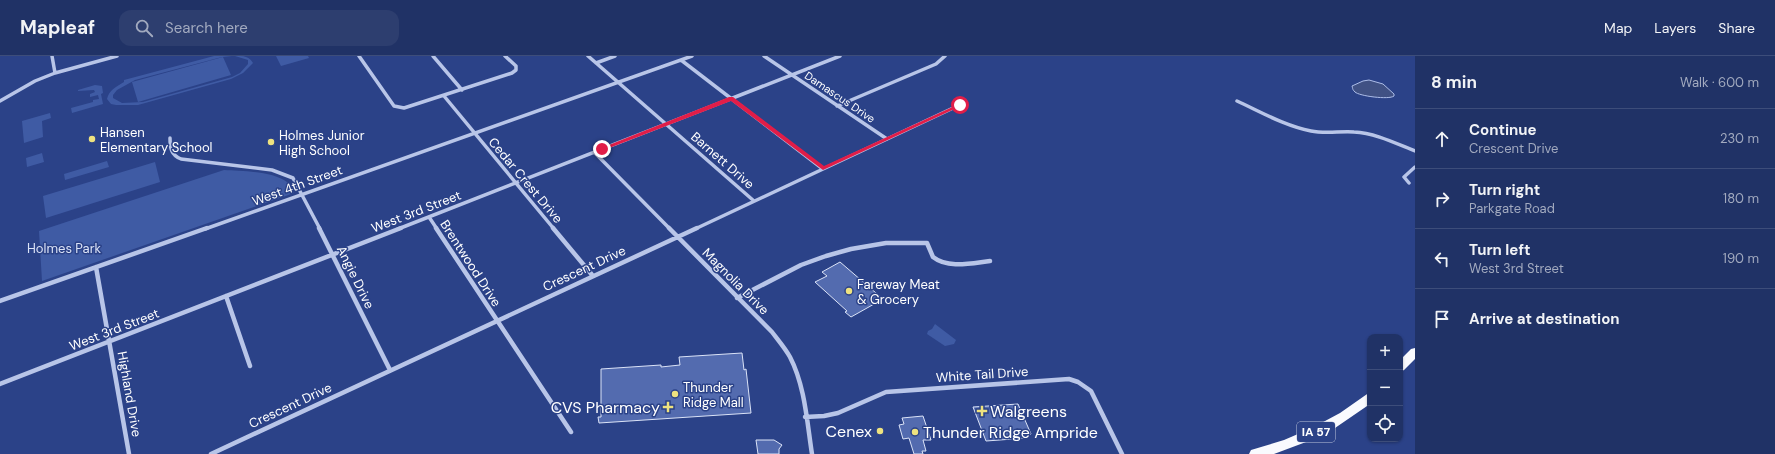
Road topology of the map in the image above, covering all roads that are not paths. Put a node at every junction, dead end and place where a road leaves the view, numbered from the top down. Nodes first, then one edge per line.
1 (52, 56) edge
2 (117, 56) edge
3 (359, 56) edge
4 (433, 56) edge
5 (505, 56) edge
6 (588, 56) edge
7 (615, 56) edge
8 (692, 56) edge
9 (764, 56) edge
10 (840, 56) edge
11 (945, 56) edge
12 (681, 60) junction
13 (596, 63) junction
14 (55, 73) junction
15 (792, 75) junction
16 (618, 82) junction
17 (462, 90) junction
18 (444, 96) junction
19 (731, 98) junction
20 (0, 101) edge
21 (1237, 101) dead end
22 (966, 102) dead end
23 (837, 106) junction
24 (666, 124) junction
25 (474, 133) junction
26 (170, 138) dead end
27 (887, 139) junction
28 (1415, 151) edge
29 (594, 152) junction
30 (1415, 167) edge
31 (823, 169) junction
32 (516, 183) junction
33 (1409, 183) dead end
34 (302, 194) junction
35 (754, 201) junction
36 (428, 217) junction
37 (676, 237) junction
38 (332, 254) junction
39 (990, 261) dead end
40 (96, 267) junction
41 (593, 276) junction
42 (226, 296) junction
43 (737, 298) junction
44 (0, 301) edge
45 (497, 321) junction
46 (109, 342) junction
47 (250, 366) dead end
48 (390, 370) junction
49 (0, 384) edge
50 (1367, 399) edge
51 (805, 417) junction
52 (571, 432) dead end
53 (129, 454) edge
54 (211, 454) edge
55 (812, 454) edge
56 (1122, 454) edge
57 (1255, 454) edge

1 - 14 street
2 - 14 street
3 - 18 street
4 - 17 street
5 - 17 street
6 - 13 street, Barnett Drive
7 - 13 street
8 - 12 street, West 4th Street
9 - 15 street, Damascus Drive
10 - 15 street, West 3rd Street
11 - 23 street
12 - 16 street, West 4th Street
12 - 19 street
13 - 16 street, Barnett Drive
14 - 20 street
15 - 19 street, West 3rd Street
15 - 23 street, Damascus Drive
16 - 24 street, Barnett Drive
16 - 25 street, West 4th Street
17 - 18 street
18 - 25 street, Cedar Crest Drive
19 - 24 street, West 3rd Street
19 - 31 street
21 - 28 street
22 - 27 street, Crescent Drive
23 - 27 street, Damascus Drive
24 - 29 street, West 3rd Street
24 - 35 street, Barnett Drive
25 - 32 street, Cedar Crest Drive
25 - 34 street, West 4th Street
26 - 34 street, Angie Drive
27 - 31 street, Crescent Drive
29 - 32 street, West 3rd Street
29 - 37 street, Magnolia Drive
30 - 33 street
31 - 35 street, Crescent Drive
32 - 36 street, West 3rd Street
32 - 41 street, Cedar Crest Drive
34 - 38 street, Angie Drive
34 - 40 street, West 4th Street
35 - 37 street, Crescent Drive
36 - 38 street, West 3rd Street
36 - 45 street, Brentwood Drive
37 - 41 street, Crescent Drive
37 - 43 street, Magnolia Drive
38 - 42 street, West 3rd Street
38 - 48 street, Angie Drive
39 - 43 street
40 - 44 street, West 4th Street
40 - 46 street, Highland Drive
41 - 45 street, Crescent Drive
42 - 46 street, West 3rd Street
42 - 47 street
43 - 51 street, Magnolia Drive
45 - 48 street, Crescent Drive
45 - 52 street, Brentwood Drive
46 - 49 street, West 3rd Street
46 - 53 street, Highland Drive
48 - 54 street, Crescent Drive
50 - 57 main road, IA 57
51 - 55 street, Magnolia Drive
51 - 56 street, White Tail Drive

